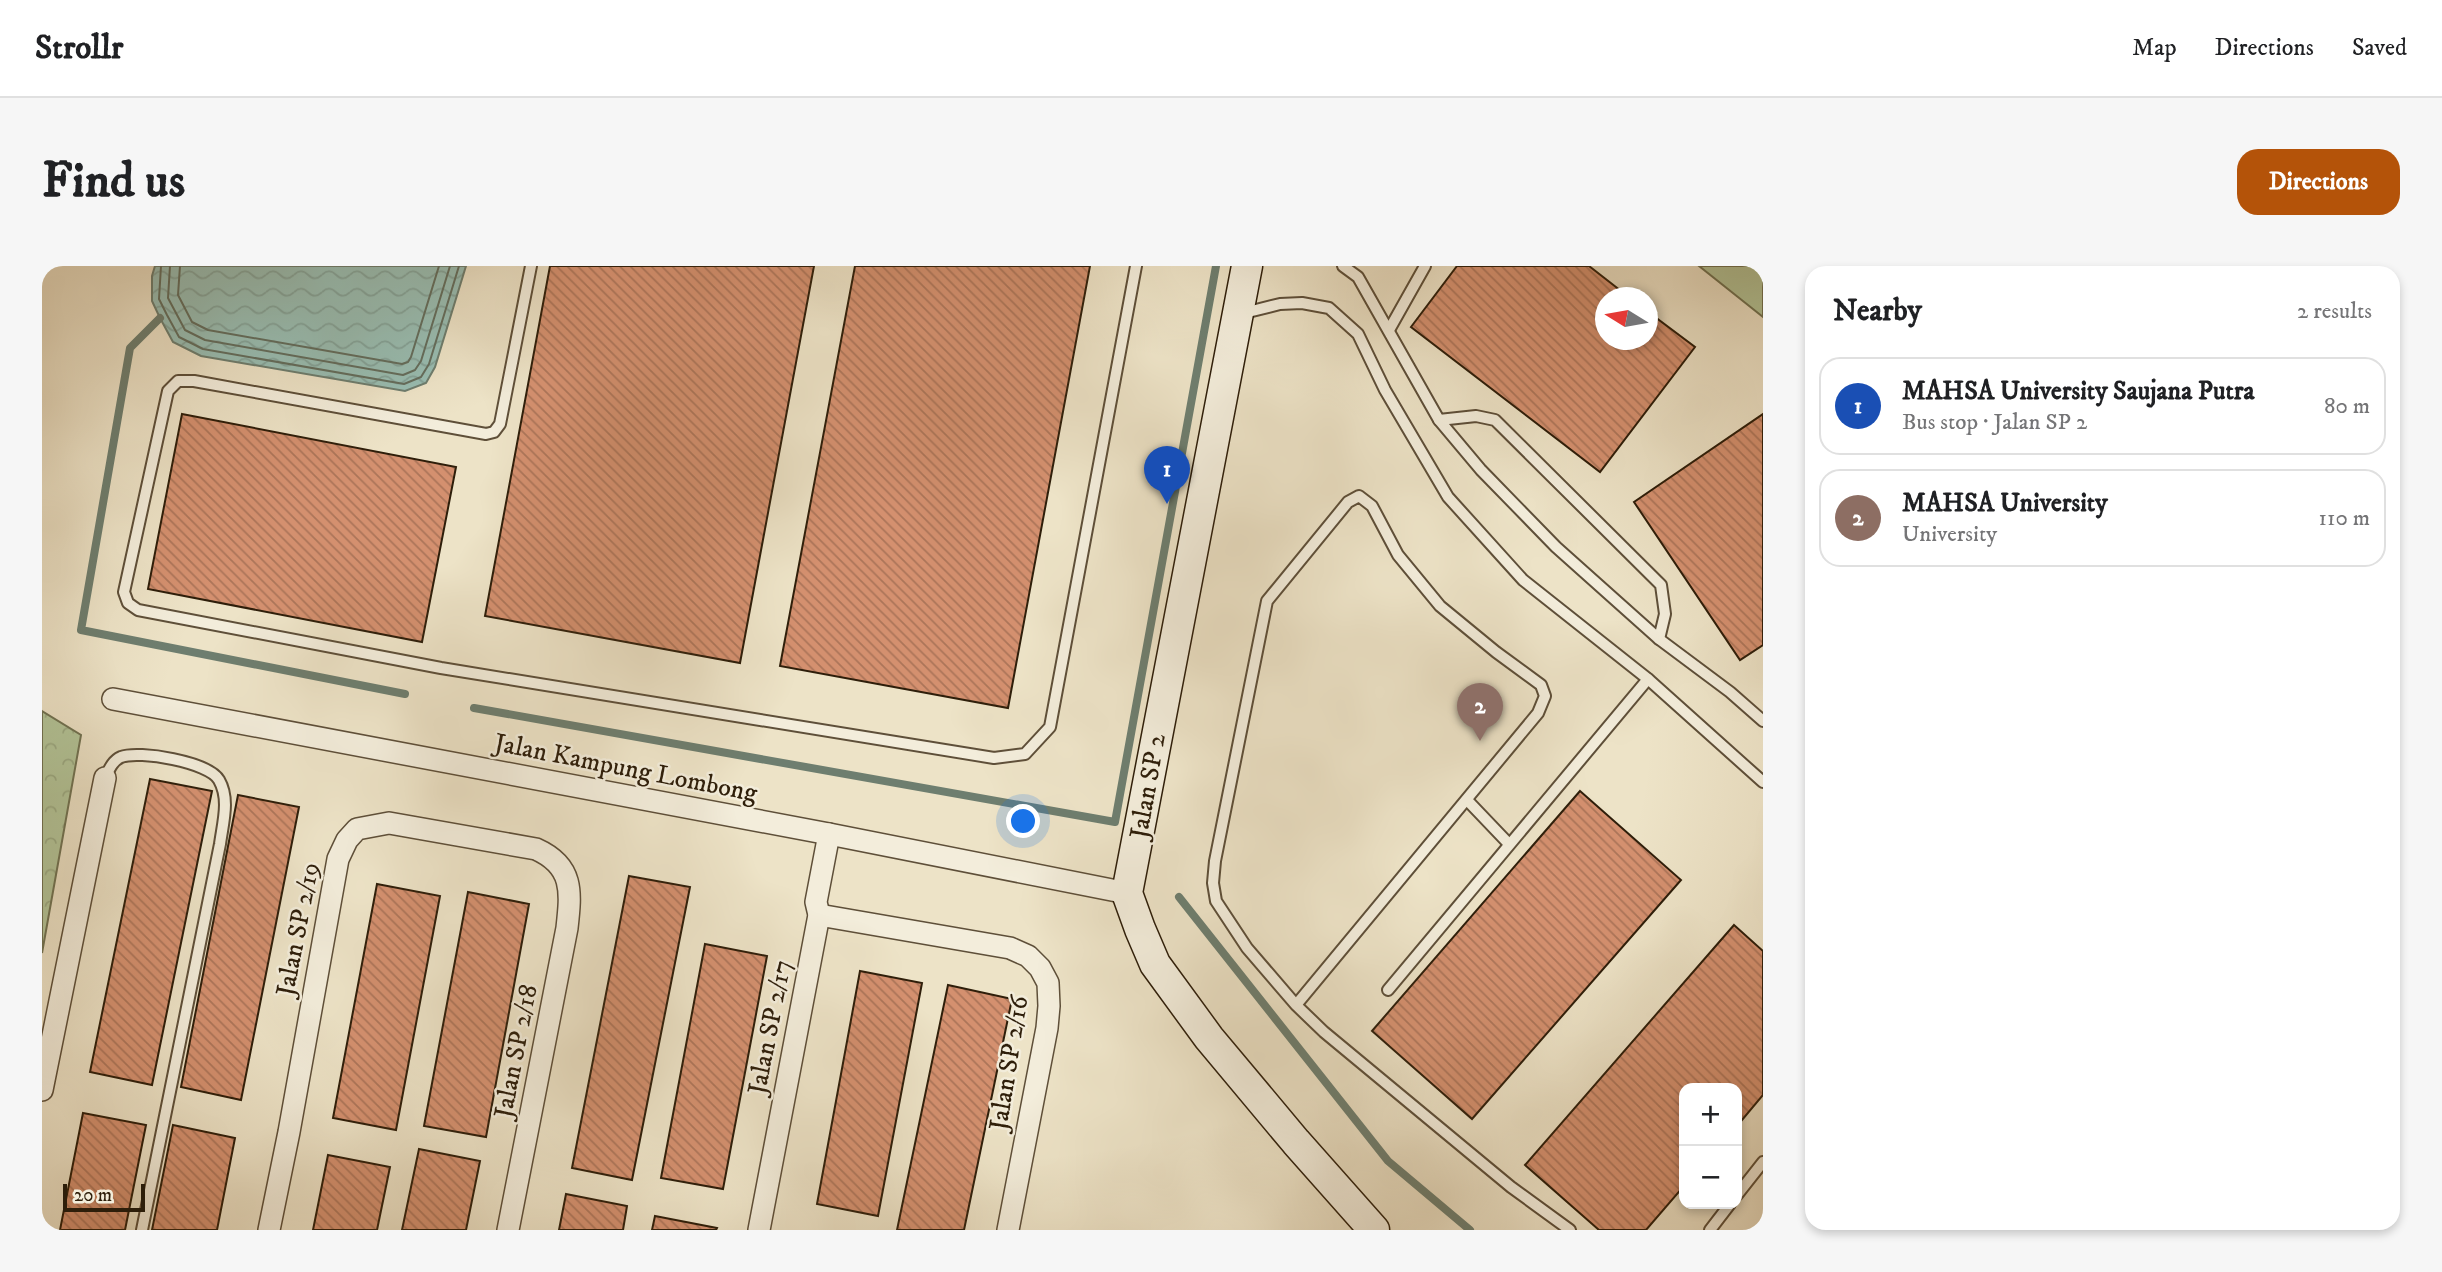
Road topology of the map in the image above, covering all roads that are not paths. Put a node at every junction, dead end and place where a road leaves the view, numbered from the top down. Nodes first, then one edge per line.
1 (531, 266) edge
2 (1136, 266) edge
3 (1247, 266) edge
4 (1343, 266) edge
5 (1425, 266) edge
6 (1238, 315) junction
7 (1389, 331) junction
8 (1440, 420) junction
9 (1659, 639) junction
10 (1648, 679) junction
11 (113, 699) dead end
12 (1763, 721) edge
13 (105, 778) joint
14 (1763, 782) edge
15 (1467, 800) junction
16 (829, 834) junction
17 (1509, 844) junction
18 (569, 882) joint
19 (1127, 893) junction
20 (819, 915) junction
21 (1388, 990) dead end
22 (1296, 1005) junction
23 (42, 1090) edge
24 (1763, 1162) edge
25 (1742, 1189) edge
26 (1726, 1209) edge
27 (142, 1230) edge
28 (269, 1230) edge
29 (508, 1230) edge
30 (759, 1230) edge
31 (1008, 1230) edge
32 (1374, 1230) edge
33 (1570, 1230) edge
34 (1710, 1230) edge

1 - 2 lane
3 - 6 street, Jalan SP 2
4 - 7 lane
5 - 7 lane
6 - 10 lane
6 - 19 street, Jalan SP 2
7 - 8 lane
8 - 9 lane
8 - 9 lane
9 - 12 lane
10 - 14 lane
10 - 17 lane
11 - 16 street, Jalan Kampung Lombong
13 - 23 street
13 - 27 lane
15 - 17 lane
15 - 22 lane
15 - 22 lane
16 - 19 street, Jalan Kampung Lombong
16 - 20 street, Jalan SP 2/17
17 - 21 lane
18 - 28 street, Jalan SP 2/19
18 - 29 street, Jalan SP 2/18
19 - 32 street
20 - 30 street, Jalan SP 2/17
20 - 31 street, Jalan SP 2/16
22 - 33 lane
24 - 25 lane
26 - 34 lane

